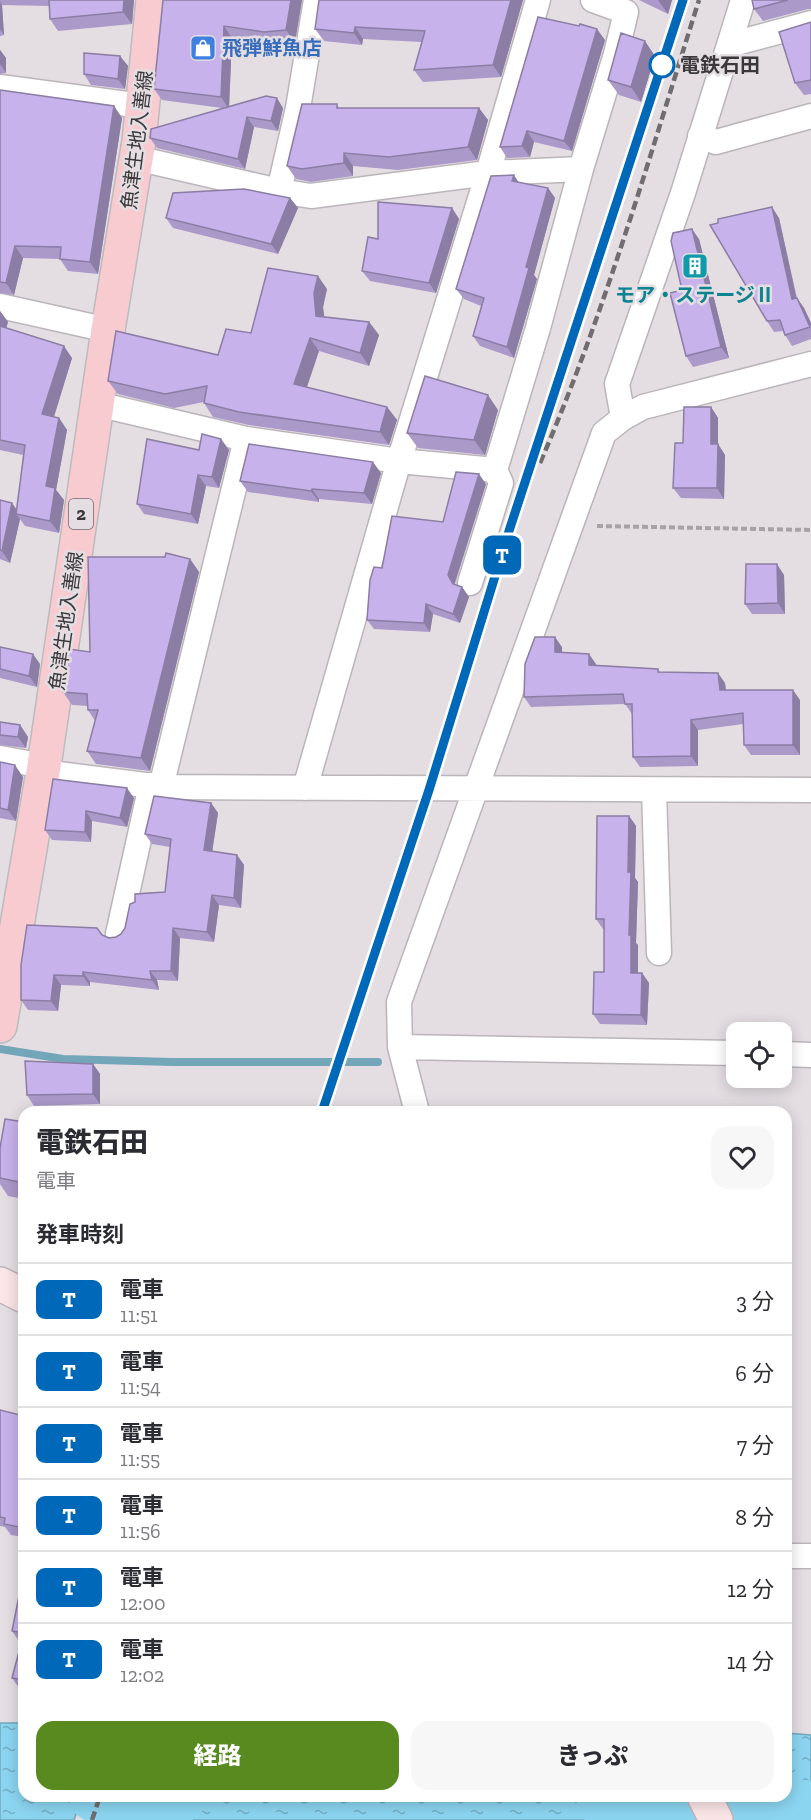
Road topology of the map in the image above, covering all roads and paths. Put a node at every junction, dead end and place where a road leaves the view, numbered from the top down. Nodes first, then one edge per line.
1 (153, 0) edge
2 (316, 0) edge
3 (538, 0) edge
4 (593, 0) edge
5 (743, 0) edge
6 (811, 23) edge
7 (729, 45) junction
8 (0, 87) edge
9 (142, 106) junction
10 (811, 116) edge
11 (700, 136) junction
12 (136, 158) junction
13 (582, 169) junction
14 (488, 173) junction
15 (279, 191) junction
16 (0, 306) edge
17 (108, 330) junction
18 (811, 364) edge
19 (97, 404) junction
20 (622, 418) junction
21 (246, 439) junction
22 (399, 461) junction
23 (495, 470) junction
24 (569, 526) junction
25 (811, 530) edge
26 (470, 583) dead end
27 (0, 758) edge
28 (44, 769) junction
29 (156, 786) junction
30 (305, 788) junction
31 (474, 789) junction
32 (654, 790) junction
33 (811, 790) edge
34 (9, 915) edge
35 (118, 934) edge
36 (659, 953) dead end
37 (0, 1026) edge
38 (400, 1047) junction
39 (726, 1053) edge
40 (792, 1054) edge
41 (811, 1054) edge
42 (415, 1106) edge
43 (0, 1284) edge
44 (18, 1293) edge
45 (792, 1556) edge
46 (811, 1556) edge
47 (707, 1802) edge
48 (716, 1820) edge

1 - 9 main road, 魚津生地入善線 / 2
2 - 15 street
3 - 14 street
4 - 13 street
5 - 7 street
6 - 7 street
7 - 11 street
8 - 9 street
9 - 12 main road, 魚津生地入善線 / 2
10 - 11 street
11 - 20 street
12 - 15 street
12 - 17 main road, 魚津生地入善線 / 2
13 - 14 street
13 - 23 street
14 - 15 street
14 - 22 street
16 - 17 street
17 - 19 main road, 魚津生地入善線 / 2
18 - 20 street
19 - 21 street
19 - 28 main road, 魚津生地入善線 / 2
20 - 24 street
21 - 22 street
21 - 29 street
22 - 23 street
22 - 30 street
23 - 26 street
24 - 25 path
24 - 31 street
27 - 28 street
28 - 29 street
28 - 34 main road, 魚津生地入善線 / 2
29 - 30 street
29 - 35 street
30 - 31 street
31 - 32 street
31 - 38 street
32 - 33 street
32 - 36 street
34 - 37 main road, 魚津生地入善線 / 2
38 - 39 street
38 - 42 street
40 - 41 street
43 - 44 main road
45 - 46 street
47 - 48 main road

